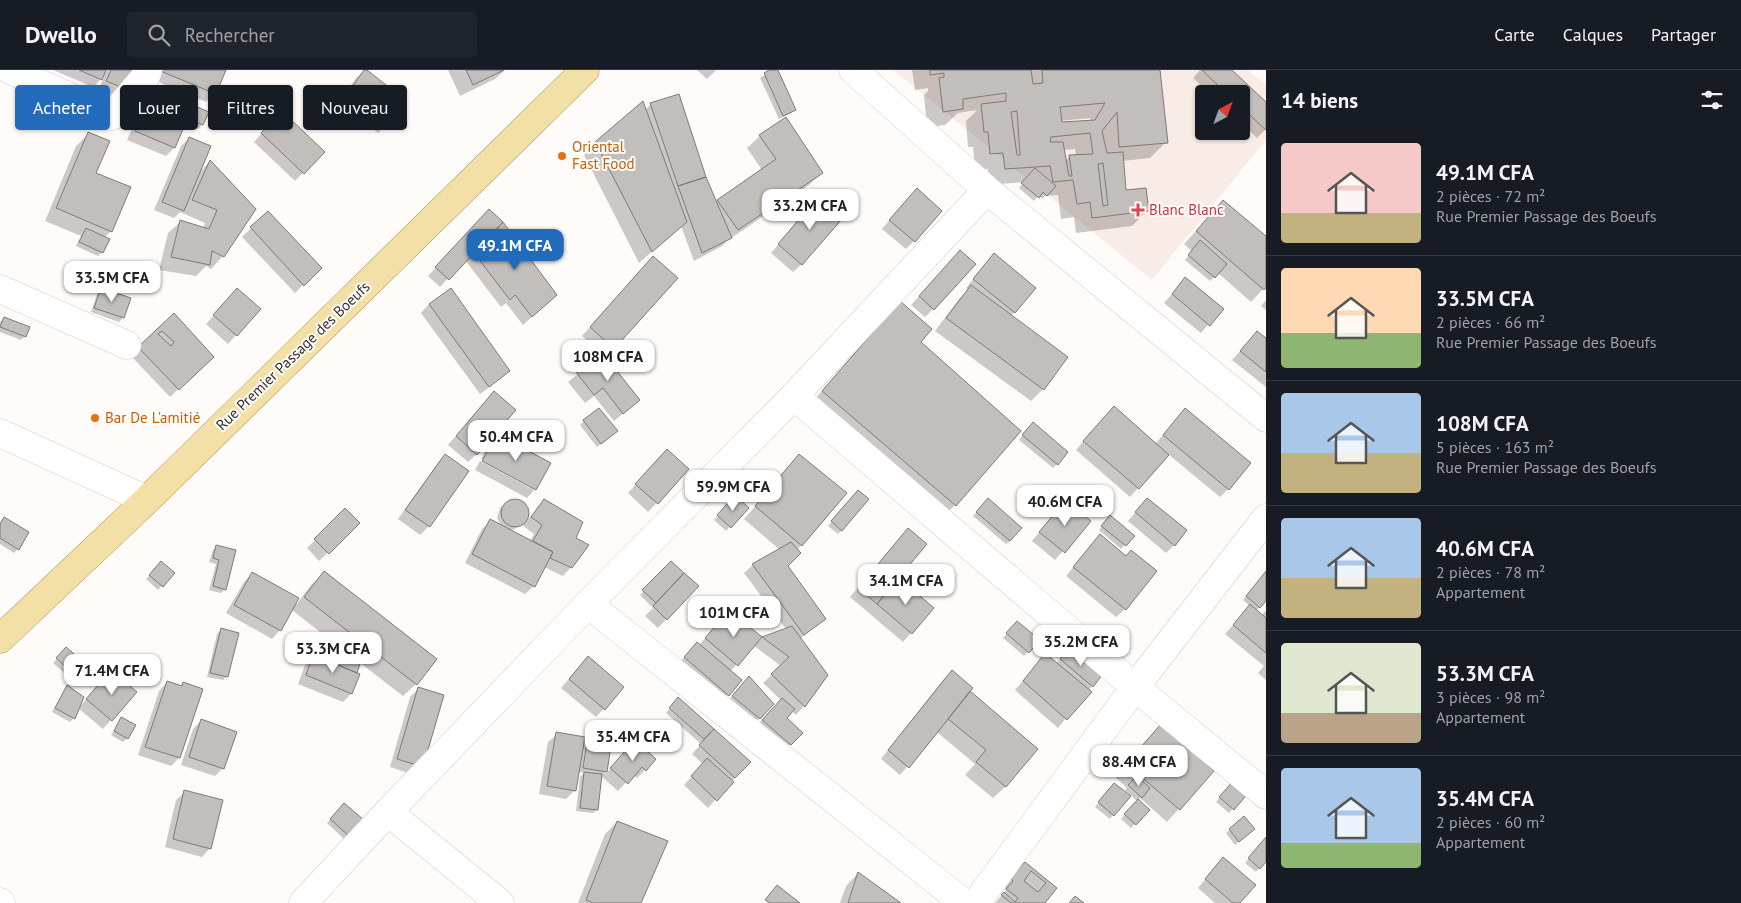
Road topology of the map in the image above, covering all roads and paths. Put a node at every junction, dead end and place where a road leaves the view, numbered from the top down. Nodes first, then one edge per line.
1 (10, 70) edge
2 (148, 70) edge
3 (585, 70) edge
4 (853, 70) edge
5 (987, 190) junction
6 (0, 290) edge
7 (127, 345) dead end
8 (794, 396) junction
9 (1266, 418) edge
10 (0, 433) edge
11 (147, 500) junction
12 (1266, 518) edge
13 (588, 604) junction
14 (0, 639) edge
15 (1135, 687) junction
16 (1266, 795) edge
17 (388, 812) junction
18 (303, 903) edge
19 (500, 903) edge
20 (964, 903) edge
21 (976, 903) edge

1 - 2 street
3 - 11 main road, Rue Premier Passage des Boeufs
4 - 5 street
5 - 8 street
5 - 9 street
6 - 7 street
8 - 13 street
8 - 15 street
10 - 11 street
11 - 14 main road, Rue Premier Passage des Boeufs
12 - 15 street
13 - 17 street
13 - 20 street
15 - 16 street
15 - 21 street
17 - 18 street
17 - 19 street

